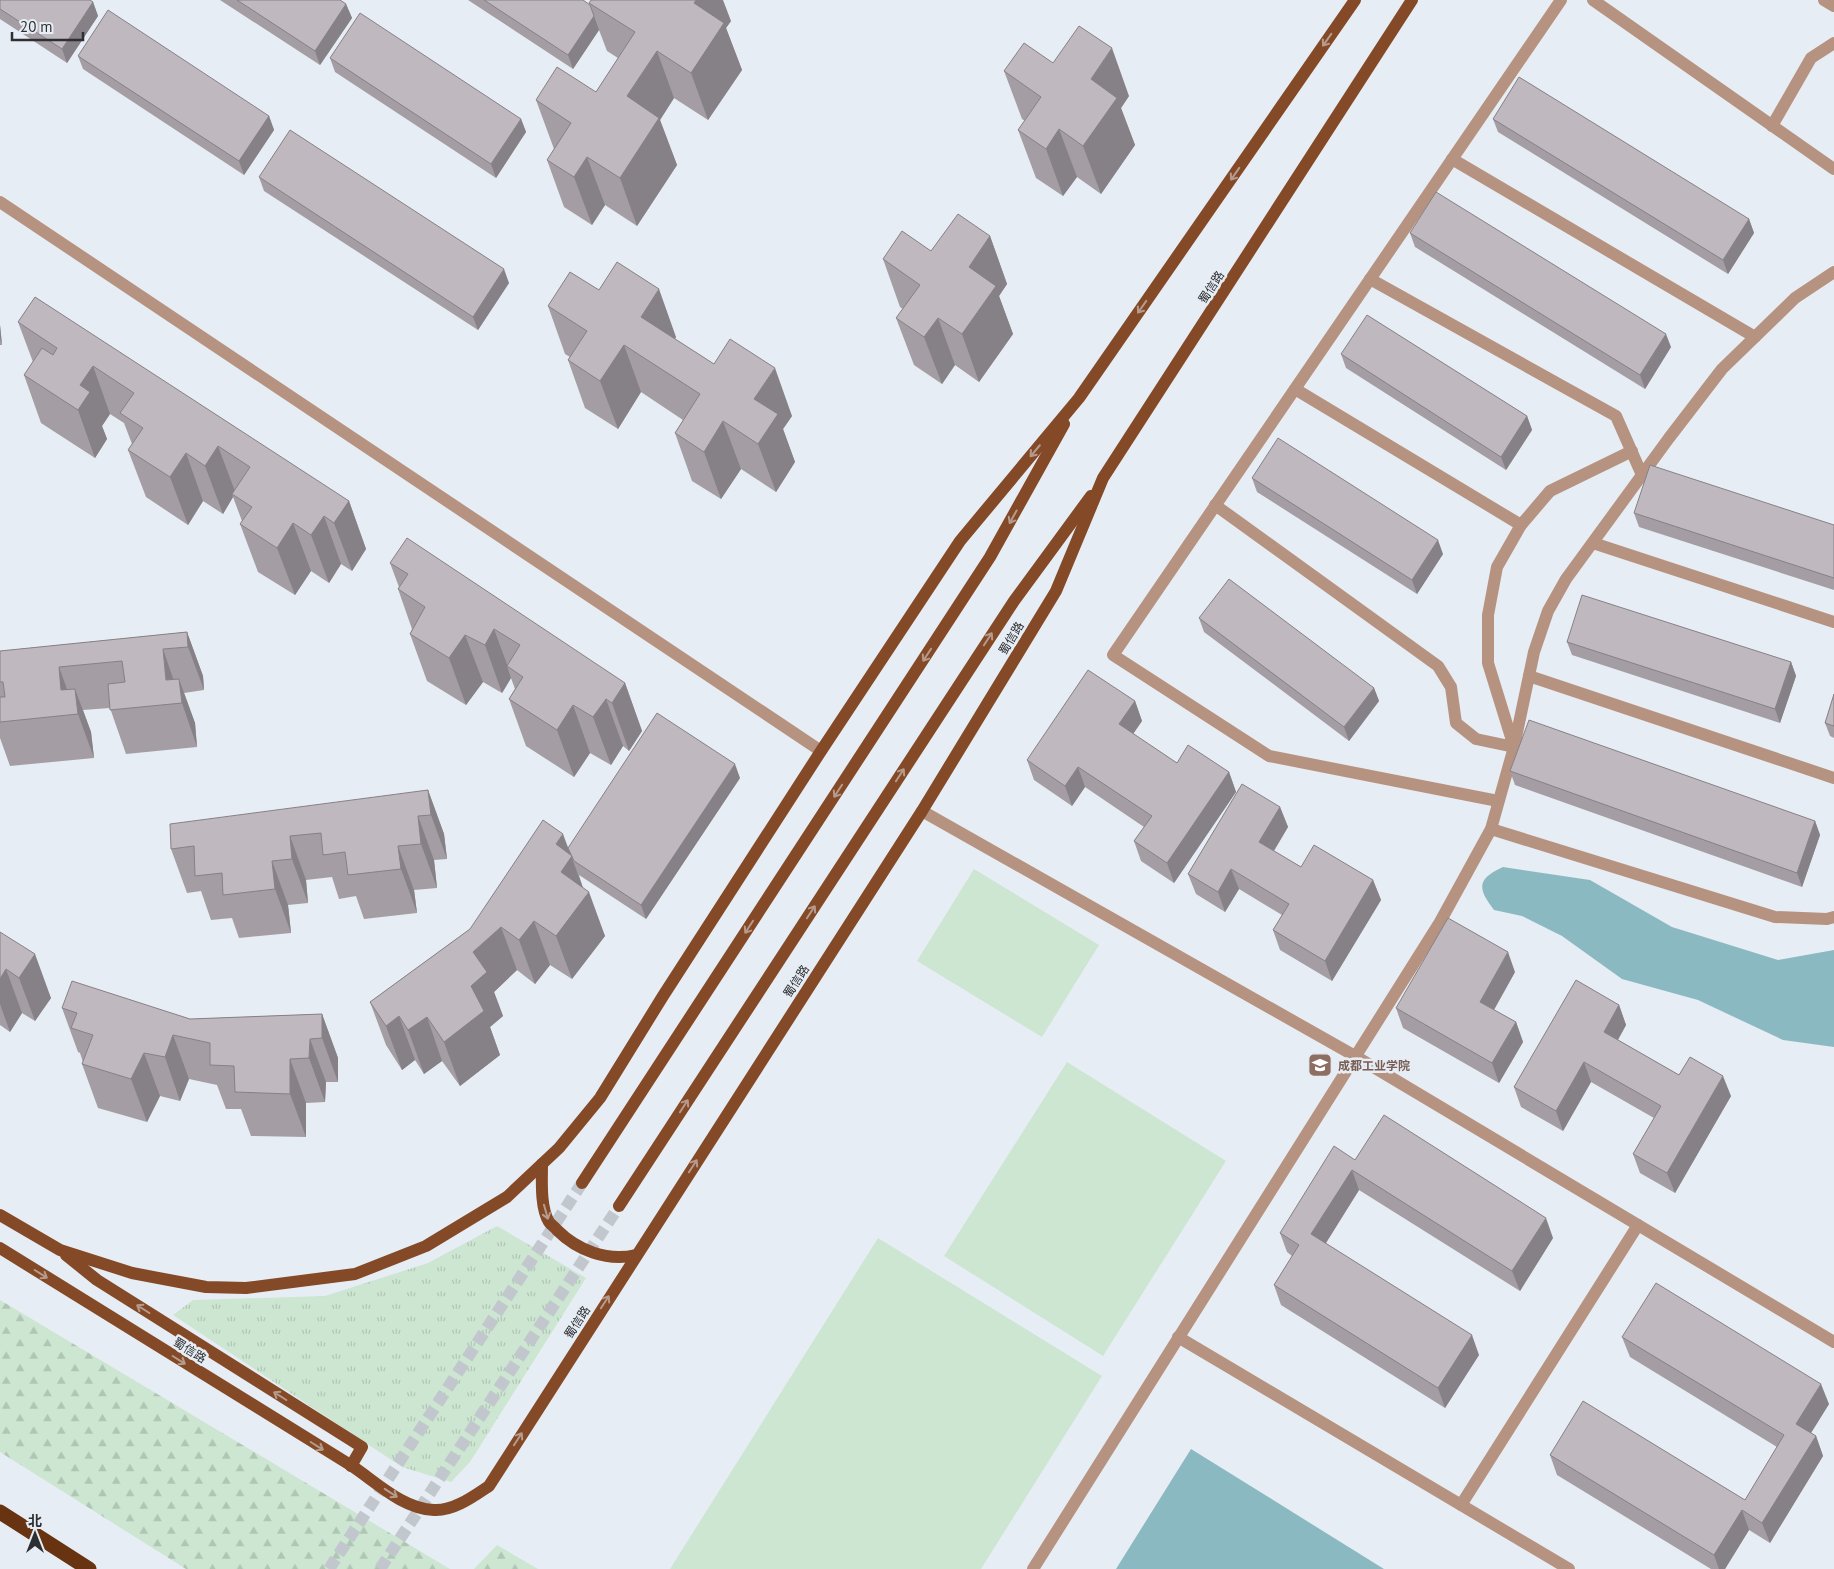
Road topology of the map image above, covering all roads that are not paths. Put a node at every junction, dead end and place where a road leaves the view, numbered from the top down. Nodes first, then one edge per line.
1 (1355, 0) edge
2 (1412, 0) edge
3 (1561, 0) edge
4 (1593, 0) edge
5 (1824, 0) edge
6 (1834, 6) edge
7 (1834, 42) edge
8 (1772, 126) junction
9 (1452, 159) junction
10 (1834, 169) edge
11 (0, 202) edge
12 (1834, 272) edge
13 (1370, 279) junction
14 (1755, 338) junction
15 (1295, 389) junction
16 (1079, 398) junction
17 (1632, 452) junction
18 (1642, 475) junction
19 (1104, 478) junction
20 (1216, 505) junction
21 (1520, 524) junction
22 (1593, 543) junction
23 (1834, 622) edge
24 (1529, 676) junction
25 (1514, 747) junction
26 (821, 751) junction
27 (1834, 778) edge
28 (1498, 801) junction
29 (922, 811) junction
30 (1491, 829) junction
31 (1834, 916) edge
32 (1355, 1056) junction
33 (542, 1164) junction
34 (582, 1182) tunnel mouth
35 (619, 1206) tunnel mouth
36 (0, 1215) edge
37 (1638, 1225) junction
38 (0, 1248) edge
39 (60, 1250) junction
40 (636, 1255) junction
41 (1178, 1337) junction
42 (1834, 1342) edge
43 (351, 1466) junction
44 (1462, 1505) junction
45 (0, 1512) edge
46 (89, 1569) edge
47 (1033, 1569) edge
48 (1569, 1569) edge

1 -> 16 main road
2 - 19 main road, 蜀信路
3 - 9 street
4 - 8 street
5 - 6 street
7 - 8 street
8 - 10 street
9 - 13 street
9 - 14 street
11 - 26 street
12 - 14 street
13 - 15 street
13 - 17 street
14 - 18 street
15 - 20 street
15 - 21 street
16 -> 26 main road
16 -> 34 main road
17 - 18 street
17 - 21 street
18 - 22 street
19 - 29 main road, 蜀信路
35 -> 19 main road
20 - 25 street
20 - 28 street
21 - 25 street
22 - 23 street
22 - 24 street
24 - 25 street
24 - 27 street
25 - 28 street
26 - 33 main road
28 - 30 street
29 - 32 street
40 -> 29 main road, 蜀信路
30 - 31 street
30 - 32 street
32 - 37 street
32 - 41 street
33 - 39 main road
33 -> 40 main road
36 - 39 main road
37 - 42 street
37 - 44 street
38 -> 43 main road, 蜀信路
43 -> 39 main road
43 -> 40 main road, 蜀信路
41 - 44 street
41 - 47 street
44 - 48 street
45 - 46 highway

